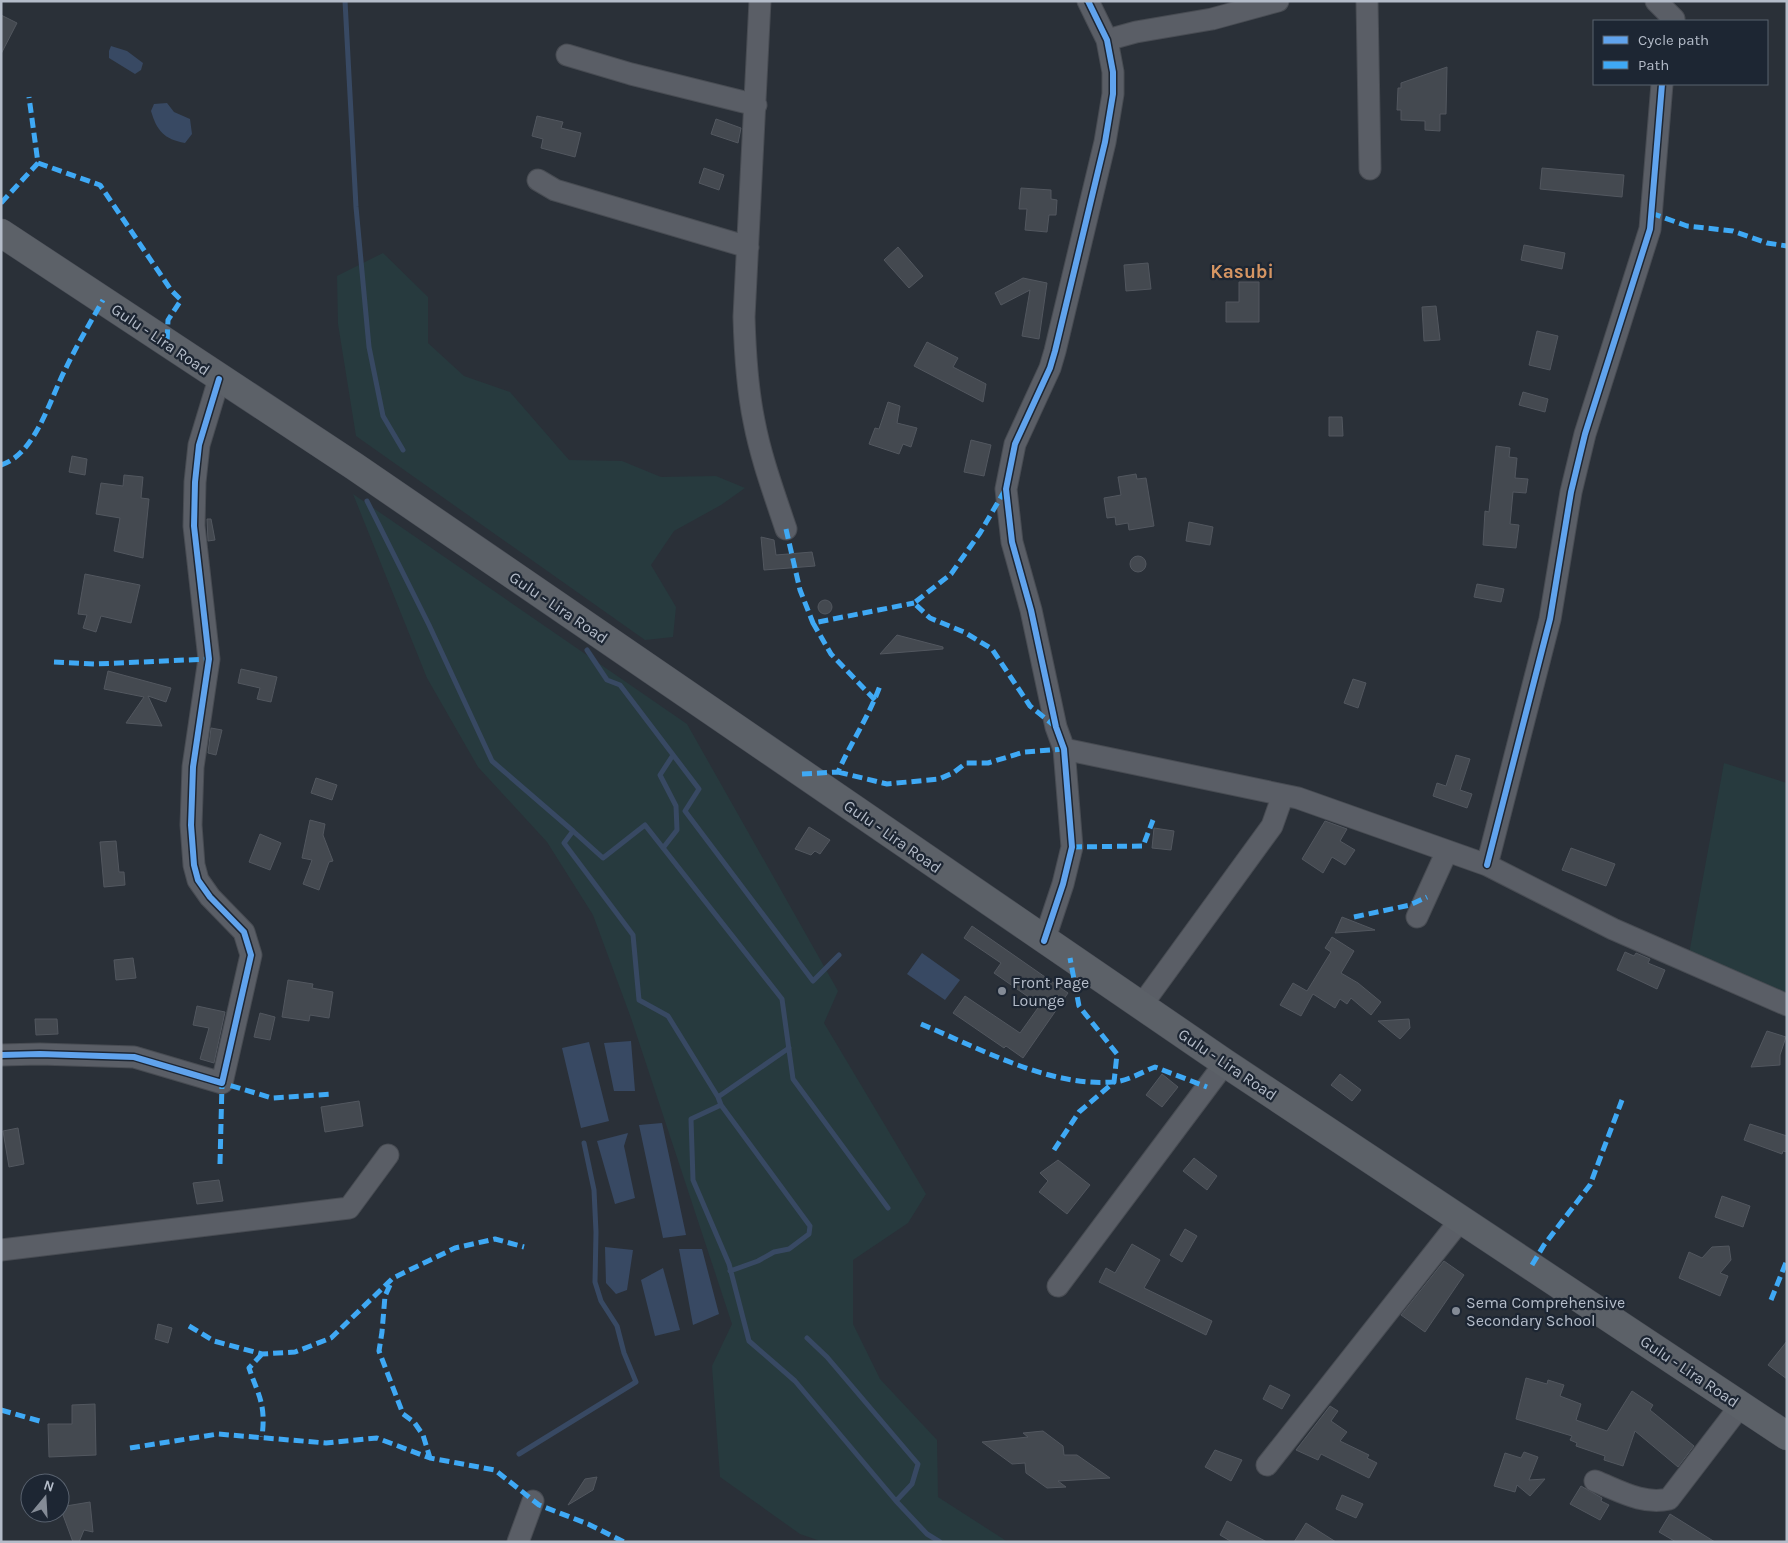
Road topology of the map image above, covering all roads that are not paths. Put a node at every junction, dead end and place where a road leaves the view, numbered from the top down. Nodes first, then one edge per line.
1 (760, 1) edge
2 (1088, 1) edge
3 (1278, 1) edge
4 (1367, 1) edge
5 (1656, 1) edge
6 (1676, 14) edge
7 (1107, 40) junction
8 (566, 55) dead end
9 (1662, 85) edge
10 (756, 105) junction
11 (1370, 169) dead end
12 (538, 180) dead end
13 (1, 233) edge
14 (748, 247) junction
15 (219, 379) junction
16 (786, 529) dead end
17 (1064, 749) junction
18 (1283, 795) junction
19 (1447, 851) junction
20 (1487, 865) junction
21 (1418, 917) dead end
22 (1044, 941) junction
23 (1787, 1005) edge
24 (1141, 1006) junction
25 (1, 1056) edge
26 (1225, 1063) junction
27 (388, 1154) dead end
28 (1462, 1218) junction
29 (1, 1250) edge
30 (1058, 1286) dead end
31 (1741, 1406) junction
32 (1787, 1436) edge
33 (1267, 1465) dead end
34 (1595, 1481) dead end
35 (533, 1501) dead end
36 (518, 1542) edge

1 - 10 street
2 - 7 street
3 - 7 street
4 - 11 street
5 - 6 street
7 - 17 street
8 - 10 street
9 - 20 street
10 - 14 street
12 - 14 street
13 - 15 main road, Gulu - Lira Road
14 - 16 street
15 - 22 main road, Gulu - Lira Road
15 - 25 street
17 - 18 street
17 - 22 street
18 - 19 street
18 - 24 street
19 - 20 street
19 - 21 street
20 - 23 street
22 - 24 main road, Gulu - Lira Road
24 - 26 main road, Gulu - Lira Road
26 - 28 main road, Gulu - Lira Road
26 - 30 street
27 - 29 street
28 - 31 main road, Gulu - Lira Road
28 - 33 street
31 - 32 main road, Gulu - Lira Road
31 - 34 street
35 - 36 street

